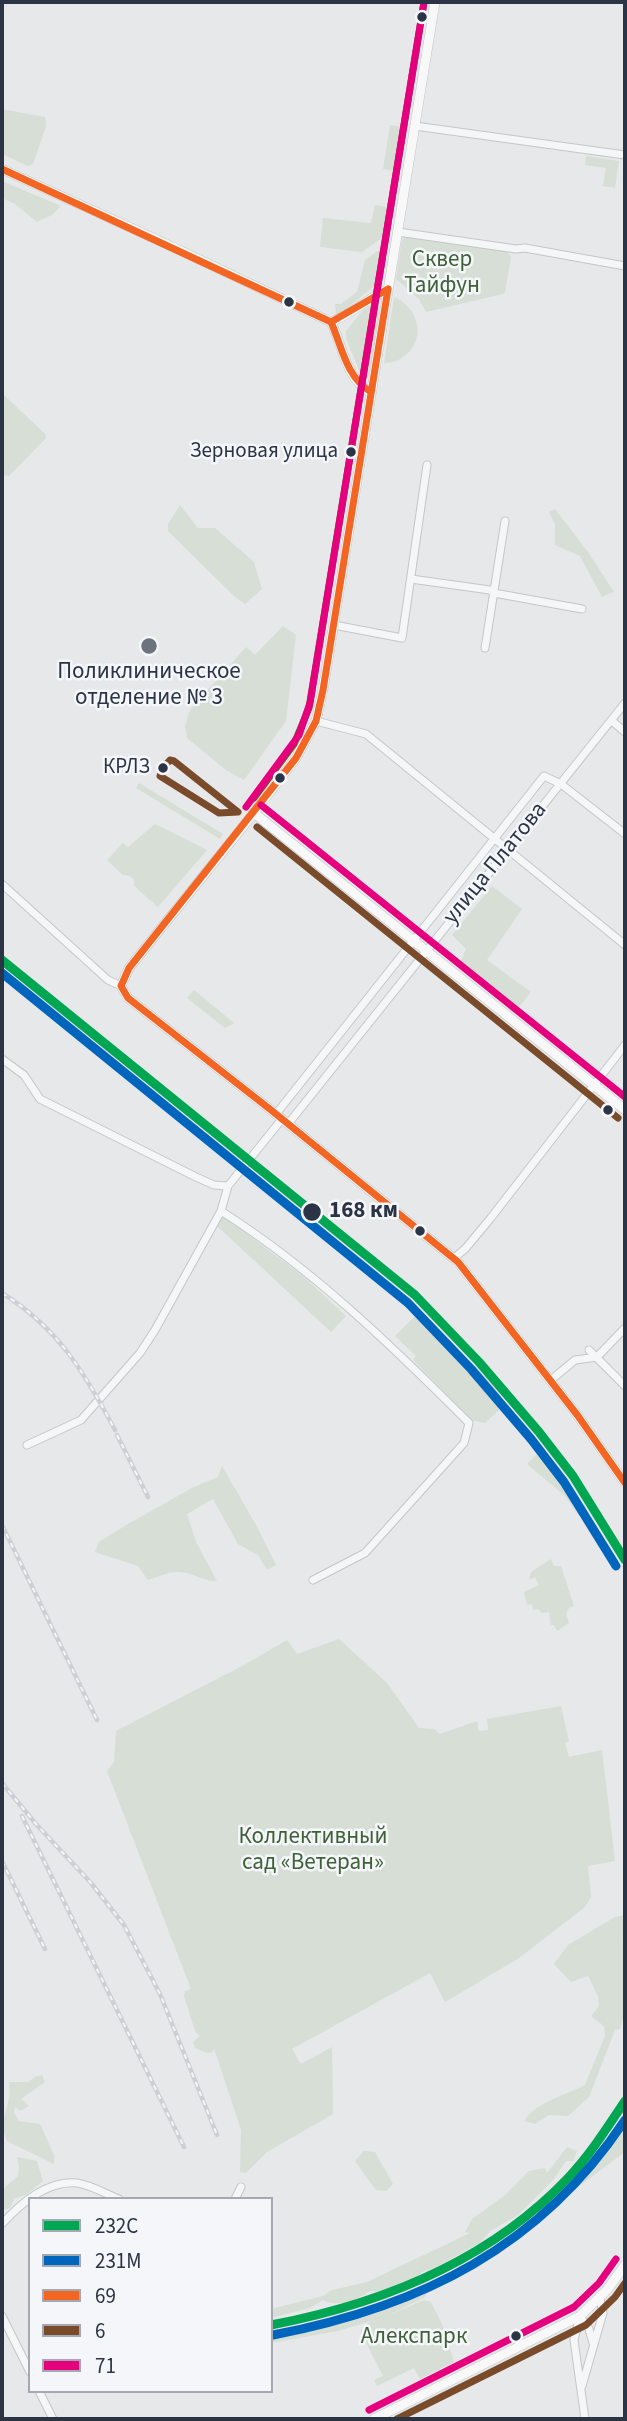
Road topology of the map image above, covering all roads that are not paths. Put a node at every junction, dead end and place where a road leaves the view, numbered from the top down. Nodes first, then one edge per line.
1 (435, 2) edge
2 (415, 126) junction
3 (625, 155) edge
4 (2, 169) edge
5 (398, 232) junction
6 (625, 266) edge
7 (388, 289) junction
8 (358, 308) junction
9 (331, 323) junction
10 (340, 341) junction
11 (371, 392) junction
12 (427, 465) dead end
13 (505, 521) dead end
14 (411, 579) junction
15 (494, 593) junction
16 (582, 609) dead end
17 (334, 625) junction
18 (485, 648) dead end
19 (625, 703) edge
20 (316, 721) junction
21 (612, 721) junction
22 (625, 732) edge
23 (561, 784) junction
24 (254, 813) junction
25 (625, 834) edge
26 (494, 839) junction
27 (508, 850) junction
28 (2, 884) edge
29 (414, 941) junction
30 (625, 944) edge
31 (426, 951) junction
32 (121, 986) junction
33 (625, 1045) edge
34 (2, 1059) edge
35 (594, 1085) junction
36 (625, 1110) edge
37 (282, 1119) junction
38 (228, 1186) junction
39 (221, 1211) junction
40 (454, 1258) junction
41 (625, 1328) edge
42 (589, 1350) dead end
43 (597, 1357) junction
44 (551, 1380) junction
45 (625, 1386) edge
46 (27, 1445) dead end
47 (625, 1483) edge
48 (313, 1580) dead end
49 (241, 2187) dead end
50 (30, 2197) edge
51 (114, 2197) edge
52 (236, 2197) edge
53 (28, 2199) edge
54 (2, 2224) edge
55 (625, 2265) edge
56 (600, 2299) junction
57 (2, 2316) edge
58 (580, 2316) junction
59 (559, 2328) junction
60 (574, 2340) junction
61 (593, 2343) junction
62 (575, 2351) junction
63 (591, 2353) junction
64 (28, 2368) edge
65 (581, 2390) junction
66 (40, 2393) edge
67 (53, 2419) edge
68 (374, 2419) edge
69 (585, 2419) edge

1 - 2 main road
2 - 3 street
2 - 5 main road
4 - 9 main road
5 - 6 street
5 - 7 main road
7 - 8 main road
7 - 11 main road
8 - 9 main road
8 - 10 main road
9 - 10 main road
10 - 11 main road
11 - 17 main road
12 - 14 street
13 - 15 street
14 - 15 street
14 - 17 street
15 - 16 street
15 - 18 street
17 - 20 main road
19 - 21 street, улица Платова
20 - 24 main road
20 - 26 street
21 - 22 street
21 - 23 street, улица Платова
23 - 25 street
23 - 26 street, улица Платова
23 - 27 street, улица Платова
24 - 29 main road
24 - 32 main road
26 - 27 street
26 - 29 street, улица Платова
27 - 30 street
27 - 31 street, улица Платова
28 - 32 street
29 - 31 main road
29 - 37 street, улица Платова
31 - 35 main road
31 - 37 street, улица Платова
32 - 37 main road
33 - 35 street
34 - 38 street
35 - 36 main road
35 - 40 street
37 - 38 street
37 - 40 main road
38 - 39 street
39 - 46 street
39 - 48 street
40 - 44 main road
41 - 43 street
42 - 43 street
43 - 44 street
43 - 45 street
44 - 47 main road
49 - 52 street
50 - 51 street
53 - 54 street
55 - 56 main road
56 - 58 main road
56 - 61 street
57 - 64 street
58 - 59 main road
58 - 60 street
58 - 61 street
59 - 60 street
59 - 68 main road
60 - 62 street
61 - 63 street
62 - 63 street
62 - 65 street
63 - 65 street
65 - 69 street
66 - 67 street

